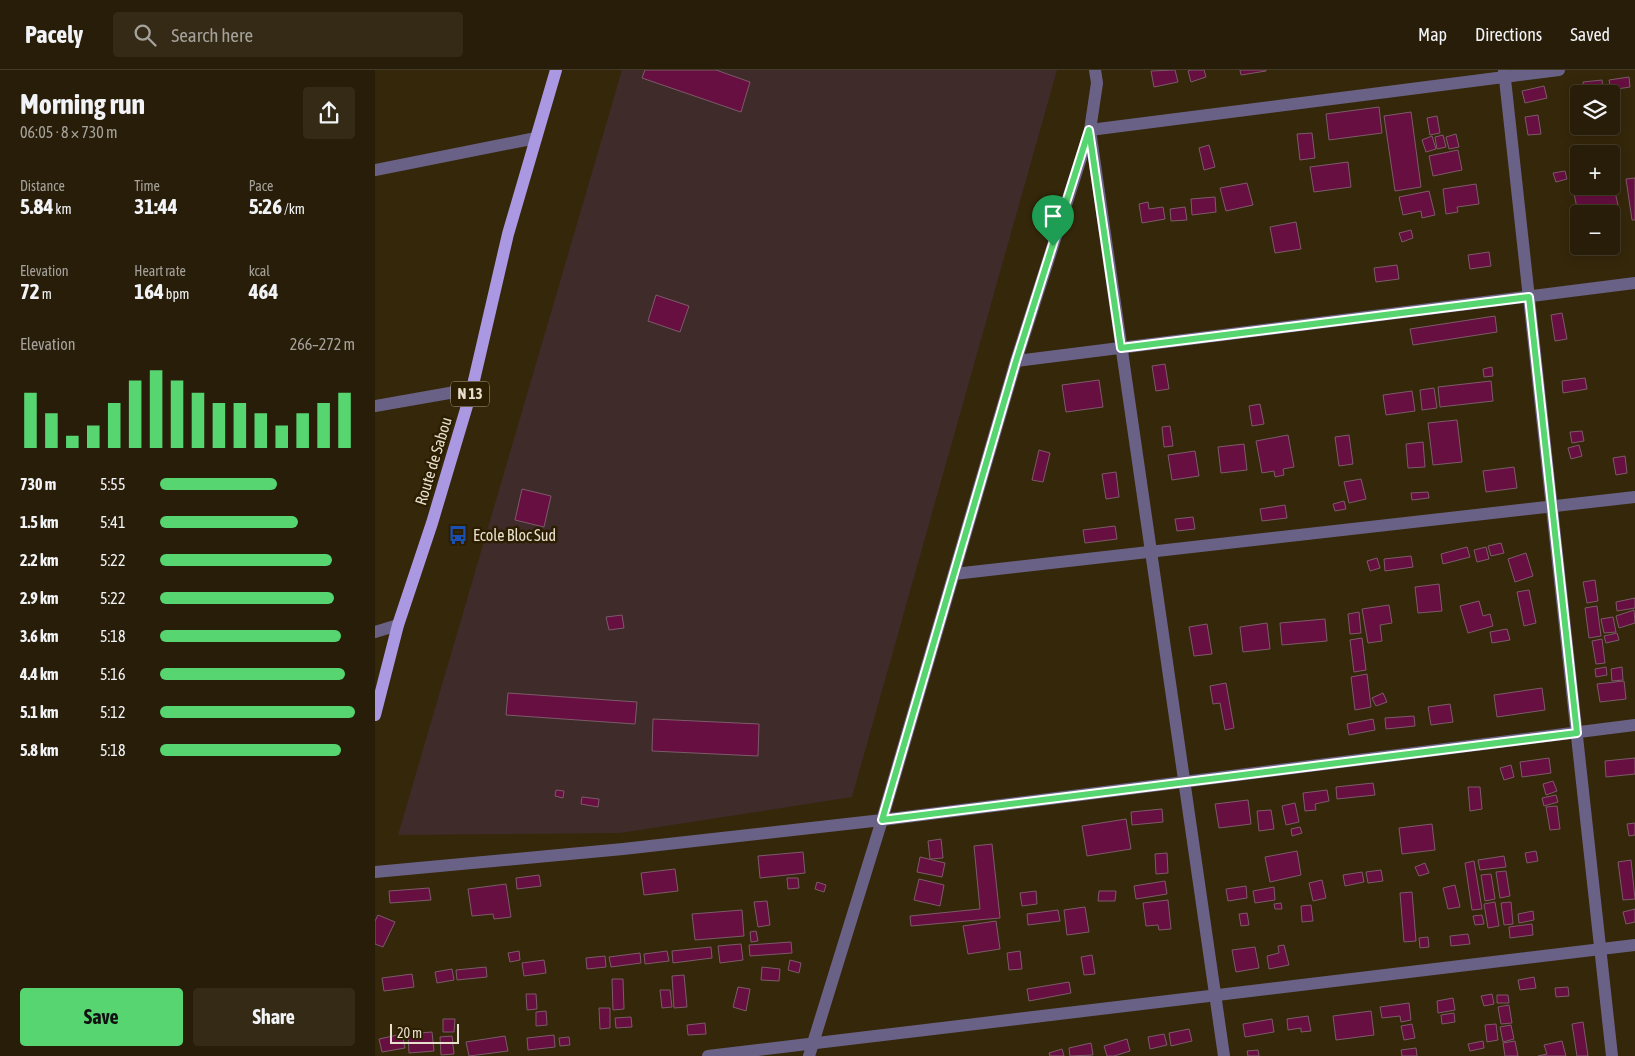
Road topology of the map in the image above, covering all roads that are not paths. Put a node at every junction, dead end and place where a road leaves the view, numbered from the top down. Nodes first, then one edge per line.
1 (556, 70) edge
2 (1095, 70) edge
3 (1559, 70) edge
4 (1504, 73) edge
5 (1089, 130) junction
6 (536, 138) junction
7 (375, 170) edge
8 (1635, 283) edge
9 (1529, 297) junction
10 (1121, 348) junction
11 (1016, 361) junction
12 (471, 389) junction
13 (375, 406) edge
14 (1635, 498) edge
15 (1552, 507) junction
16 (1151, 552) junction
17 (954, 574) junction
18 (398, 625) junction
19 (375, 632) edge
20 (375, 715) edge
21 (1635, 725) edge
22 (1577, 733) junction
23 (1184, 782) junction
24 (882, 820) junction
25 (375, 872) edge
26 (1635, 945) edge
27 (1600, 949) junction
28 (1215, 995) junction
29 (811, 1050) edge
30 (708, 1056) edge
31 (1224, 1056) edge
32 (1612, 1056) edge

1 - 6 main road, Route de Sabou / N 13
2 - 5 street
3 - 4 street
4 - 5 street
4 - 9 street
5 - 10 street
5 - 11 street
6 - 7 street
6 - 12 main road, Route de Sabou / N 13
8 - 9 street
9 - 10 street
9 - 15 street
10 - 11 street
10 - 16 street
11 - 17 street
12 - 13 street
12 - 18 main road, Route de Sabou / N 13
14 - 15 street
15 - 16 street
15 - 22 street
16 - 17 street
16 - 23 street
17 - 24 street
18 - 19 street
18 - 20 main road, Route de Sabou / N 13
21 - 22 street
22 - 23 street
22 - 27 street
23 - 24 street
23 - 28 street
24 - 25 street
24 - 29 street
26 - 27 street
27 - 28 street
27 - 32 street
28 - 29 street
28 - 31 street
29 - 30 street

